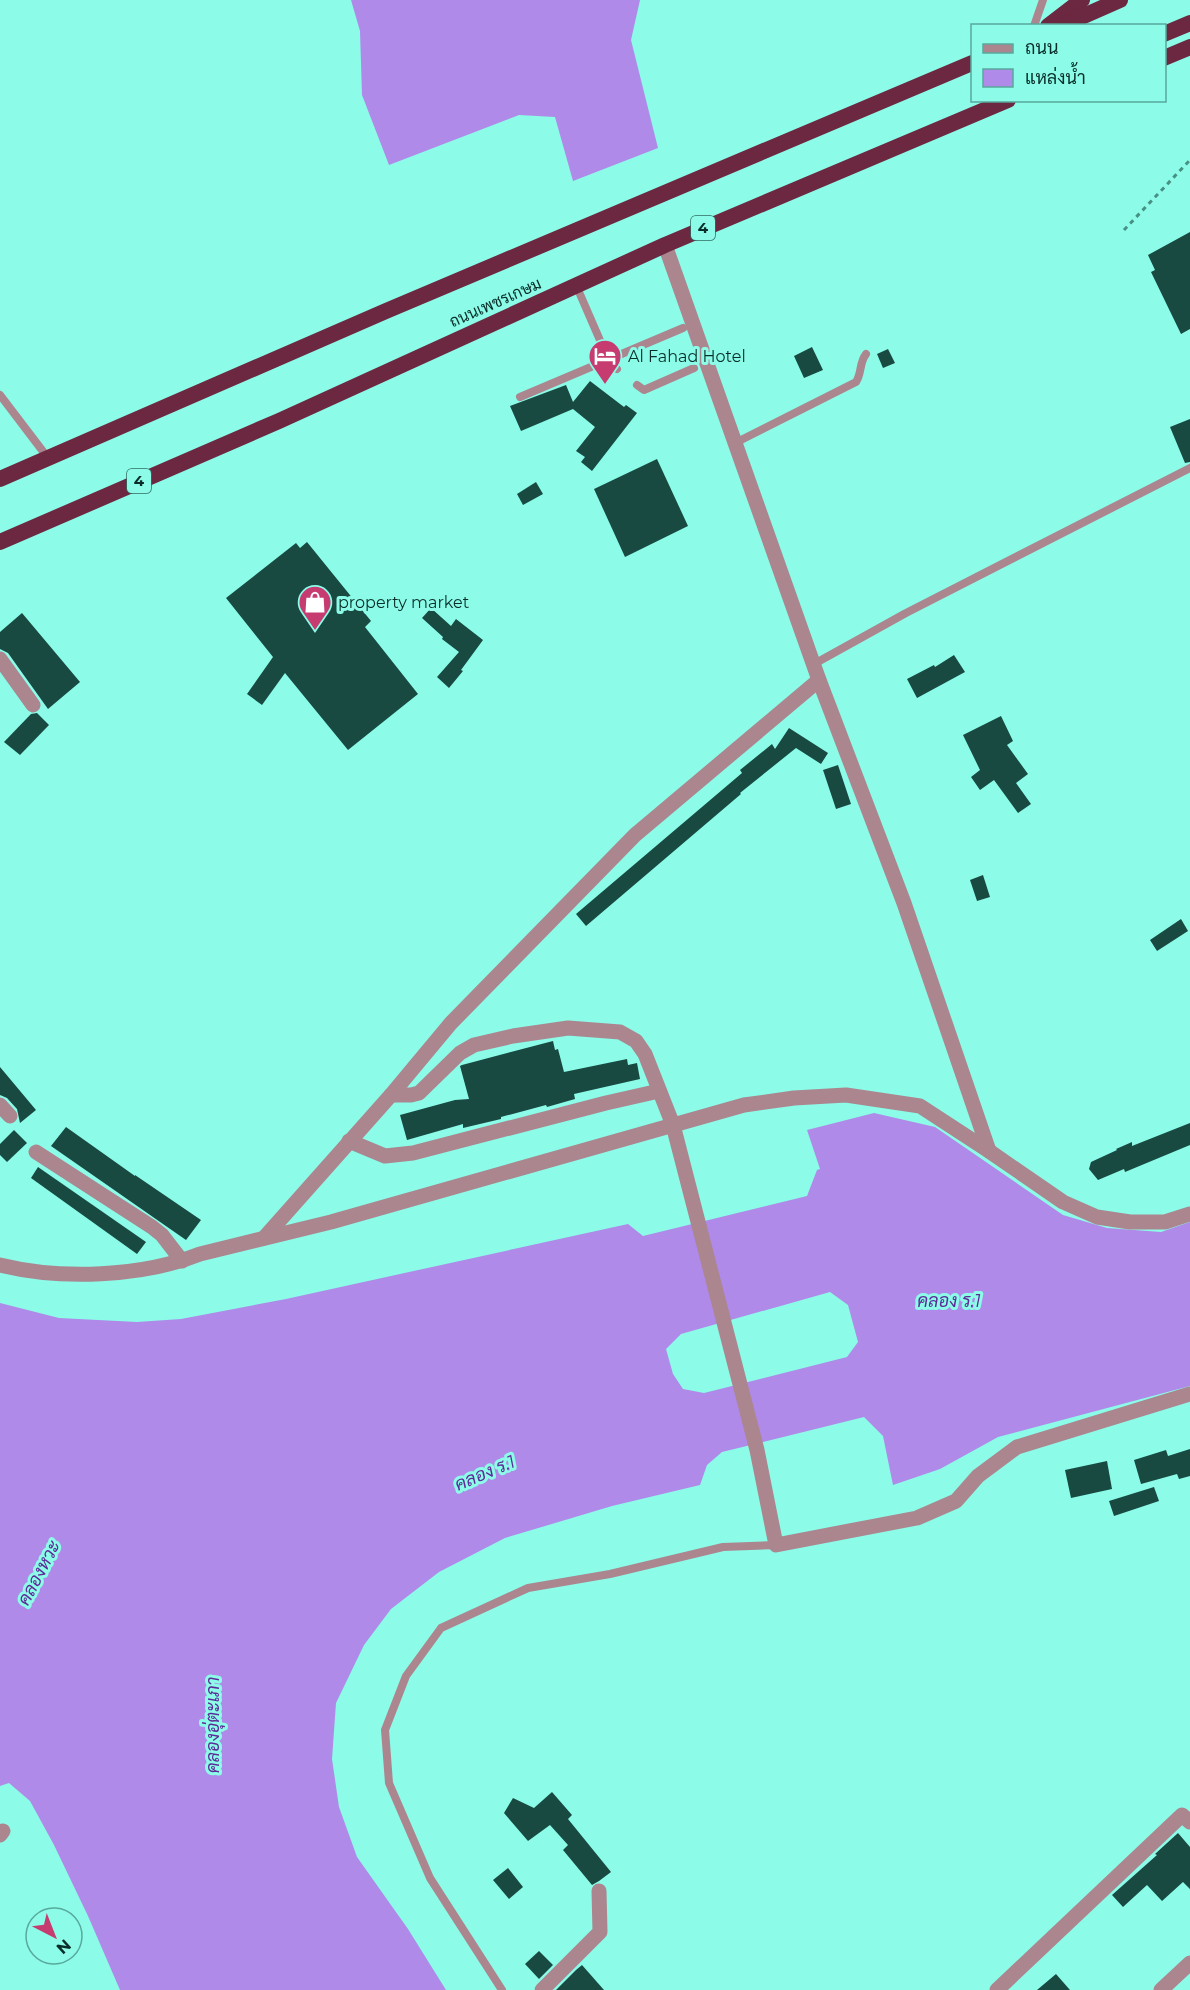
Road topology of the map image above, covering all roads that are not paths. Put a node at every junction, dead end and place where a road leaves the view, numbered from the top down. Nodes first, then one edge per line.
1 (1043, 0) edge
2 (1082, 0) edge
3 (1120, 0) edge
4 (1190, 23) edge
5 (1035, 24) edge
6 (1051, 24) edge
7 (1066, 24) edge
8 (1166, 33) edge
9 (1190, 47) edge
10 (1166, 57) edge
11 (971, 63) edge
12 (1003, 102) edge
13 (664, 245) junction
14 (576, 285) junction
15 (683, 328) dead end
16 (866, 354) dead end
17 (609, 361) junction
18 (694, 368) dead end
19 (617, 369) dead end
20 (637, 385) dead end
21 (0, 395) edge
22 (520, 397) dead end
23 (735, 443) junction
24 (48, 458) junction
25 (1190, 468) edge
26 (0, 479) edge
27 (0, 542) edge
28 (0, 659) edge
29 (814, 664) junction
30 (819, 680) junction
31 (33, 705) dead end
32 (659, 1091) junction
33 (392, 1095) junction
34 (672, 1125) junction
35 (349, 1141) junction
36 (989, 1151) junction
37 (36, 1152) dead end
38 (1190, 1214) edge
39 (264, 1238) junction
40 (182, 1261) junction
41 (0, 1265) edge
42 (1190, 1394) edge
43 (776, 1545) junction
44 (1190, 1822) edge
45 (599, 1891) dead end
46 (1190, 1963) edge
47 (1173, 1978) junction
48 (502, 1990) edge
49 (542, 1990) edge
50 (997, 1990) edge
51 (1161, 1990) edge
52 (1185, 1990) edge

1 - 5 lane
2 - 6 highway
3 - 7 highway
4 - 8 highway
9 - 10 highway
11 - 24 highway, ถนนเพชรเกษม
12 - 13 highway, ถนนเพชรเกษม / 4
13 - 14 highway, ถนนเพชรเกษม / 4
13 - 23 street
14 - 17 lane
14 - 27 highway, ถนนเพชรเกษม / 4
15 - 17 lane
16 - 23 lane
17 - 19 lane
17 - 22 lane
18 - 20 lane
21 - 24 lane
23 - 29 street
24 - 26 highway, ถนนเพชรเกษม
25 - 29 lane
28 - 31 street
29 - 30 street
30 - 33 street
30 - 36 street
32 - 33 street
32 - 34 street
32 - 35 street
33 - 35 street
34 - 36 street
34 - 39 street
34 - 43 street
35 - 39 street
36 - 38 street
37 - 40 street
39 - 40 street
40 - 41 street
42 - 43 street
43 - 48 lane
44 - 50 street
45 - 49 street
46 - 47 street
47 - 51 street
47 - 52 street

